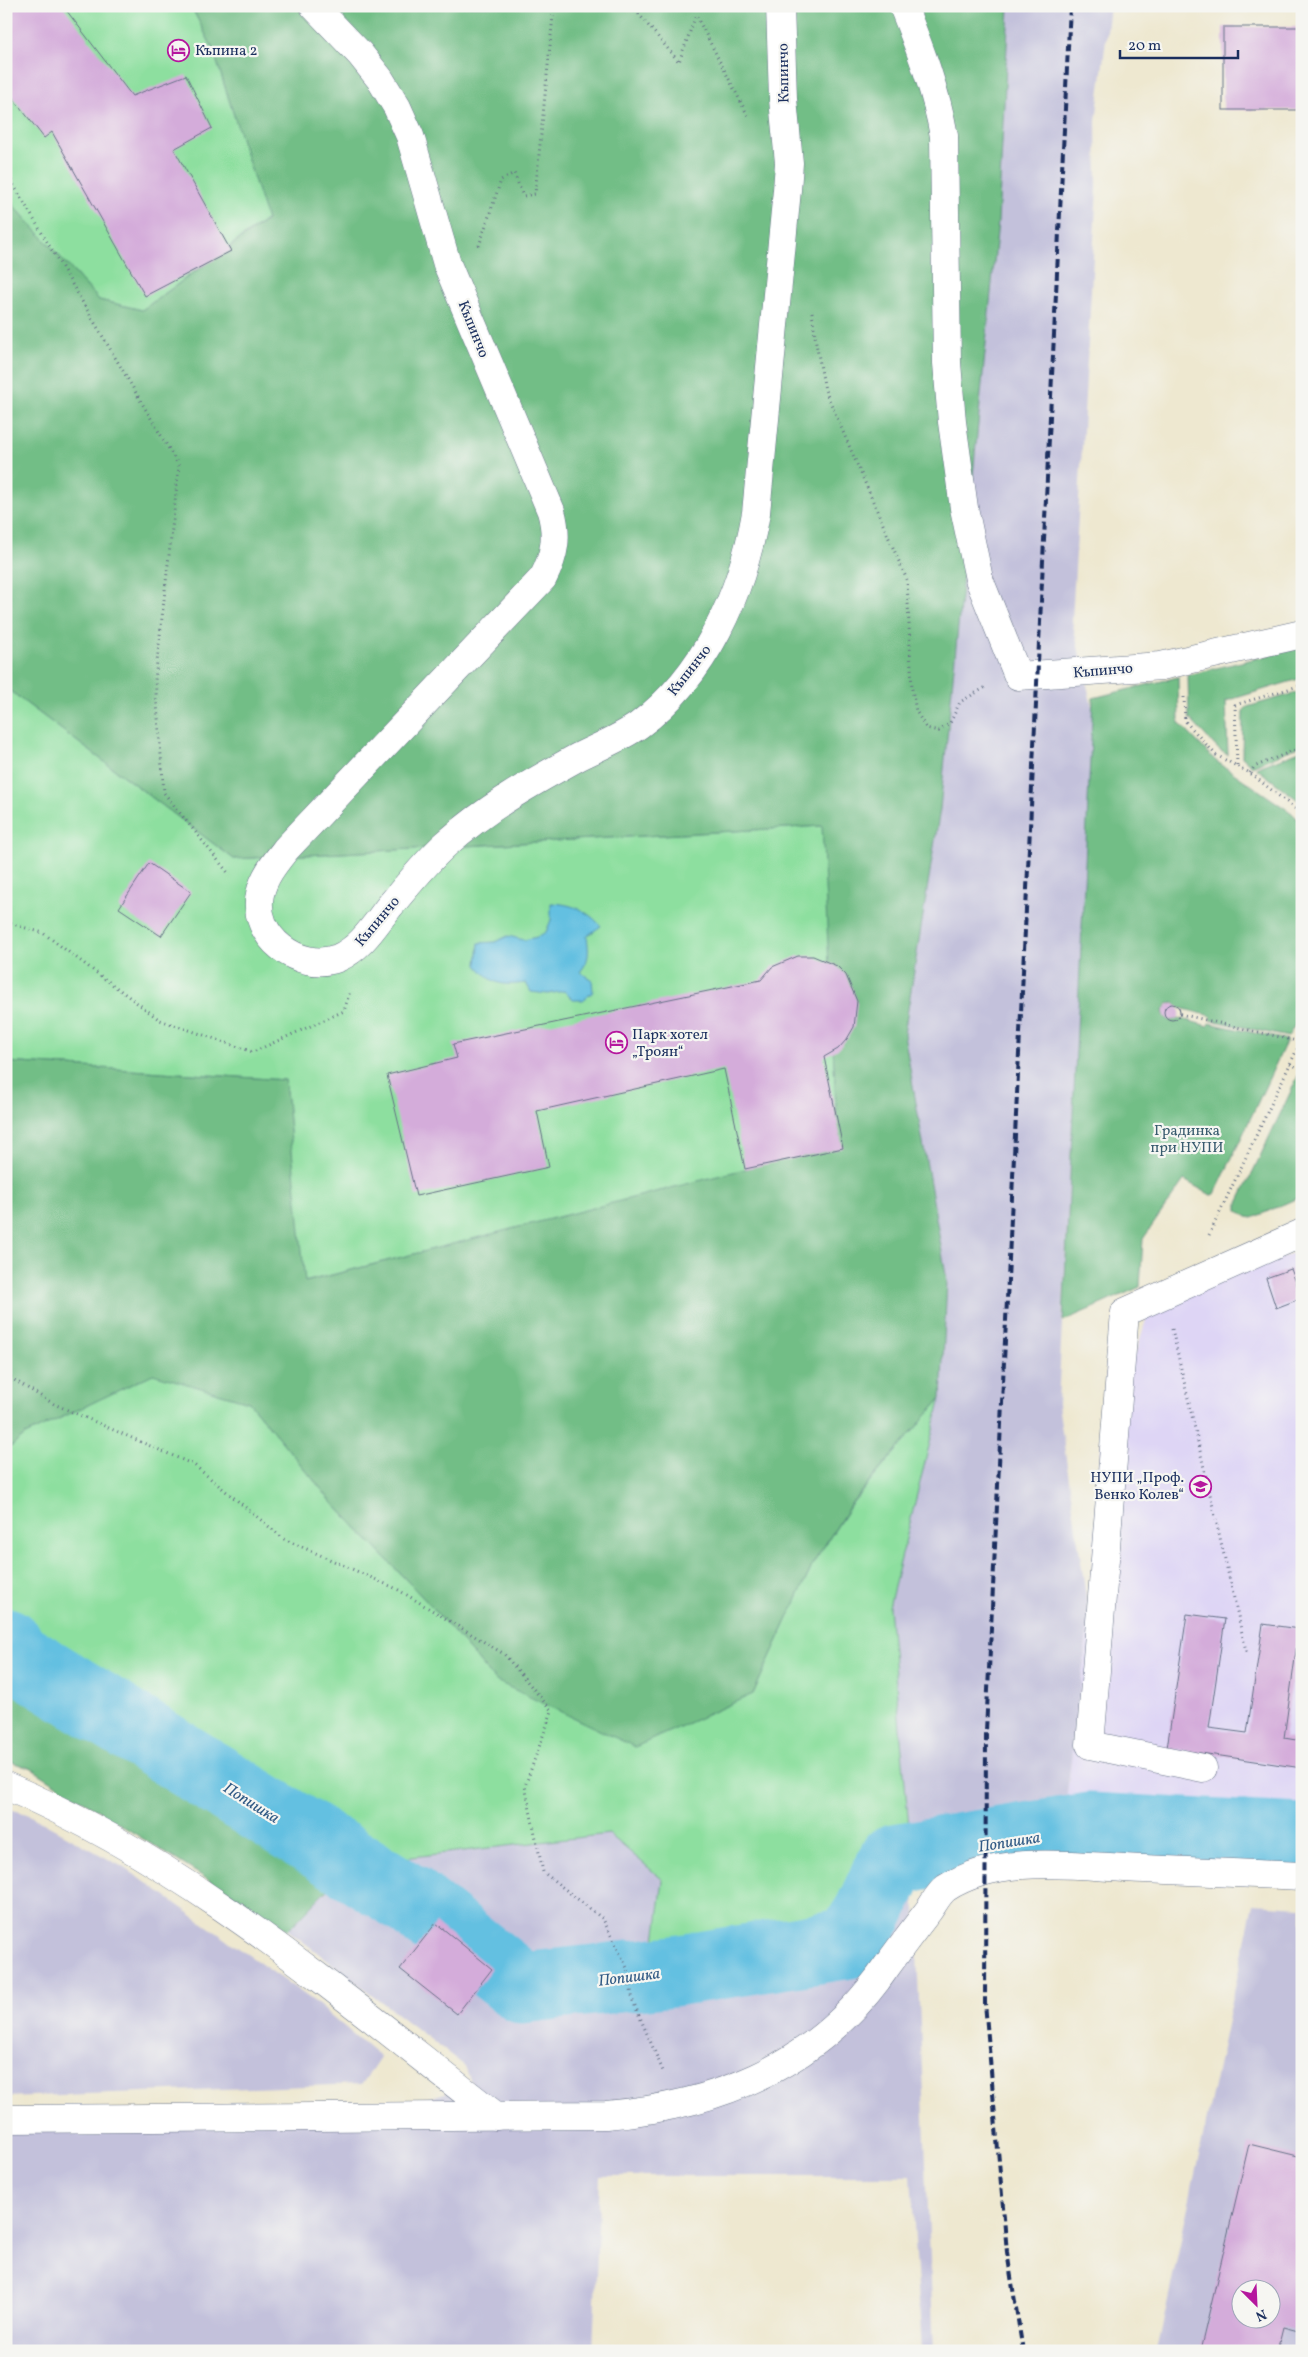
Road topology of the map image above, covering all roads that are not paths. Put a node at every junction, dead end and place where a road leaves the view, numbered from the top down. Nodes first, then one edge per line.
1 (314, 6) edge
2 (780, 6) edge
3 (903, 6) edge
4 (1302, 634) edge
5 (1302, 1233) edge
6 (1203, 1768) dead end
7 (6, 1786) edge
8 (1302, 1876) edge
9 (496, 2116) junction
10 (6, 2119) edge

1 - 2 street, Къпинчо
3 - 4 street, Къпинчо
5 - 6 street
7 - 9 street
8 - 9 street
9 - 10 street

